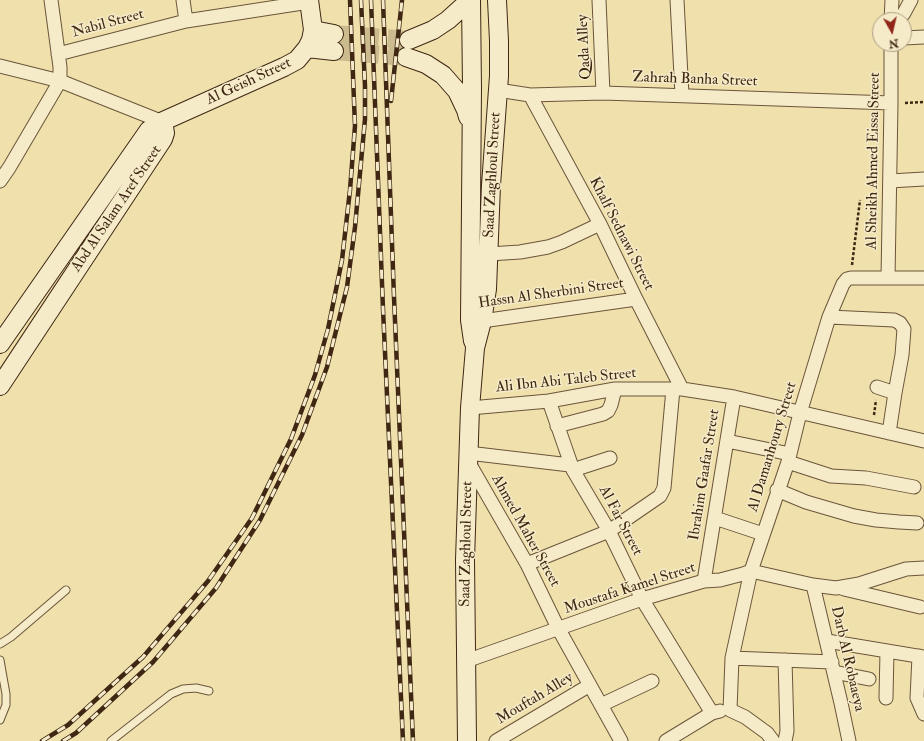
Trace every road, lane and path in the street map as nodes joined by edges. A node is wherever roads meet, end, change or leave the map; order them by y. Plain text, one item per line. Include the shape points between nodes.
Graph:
1 (51, 0) edge
2 (183, 0) edge
3 (471, 0) edge
4 (497, 0) edge
5 (599, 0) edge
6 (677, 0) edge
7 (892, 0) edge
8 (911, 0) edge
9 (309, 1) edge
10 (891, 12) edge
11 (905, 12) edge
12 (186, 21) junction
13 (313, 30) junction
14 (924, 37) edge
15 (912, 38) edge
16 (307, 48) junction
17 (891, 52) edge
18 (58, 54) junction
19 (0, 66) edge
20 (60, 81) junction
21 (498, 90) junction
22 (603, 93) junction
23 (530, 95) junction
24 (682, 96) junction
25 (924, 102) edge
26 (891, 103) junction
27 (163, 122) junction
28 (471, 131) junction
29 (924, 179) edge
30 (0, 181) edge
31 (890, 181) junction
32 (860, 200) dead end
33 (600, 224) junction
34 (489, 254) junction
35 (851, 278) junction
36 (888, 278) junction
37 (924, 278) edge
38 (636, 299) junction
39 (829, 318) junction
40 (476, 321) junction
41 (0, 344) edge
42 (0, 386) edge
43 (877, 387) dead end
44 (615, 389) junction
45 (677, 389) junction
46 (895, 393) junction
47 (734, 397) junction
48 (550, 401) junction
49 (470, 408) junction
50 (800, 413) junction
51 (557, 426) junction
52 (889, 433) junction
53 (727, 441) junction
54 (924, 441) edge
55 (469, 458) junction
56 (610, 458) dead end
57 (789, 458) junction
58 (572, 467) junction
59 (914, 487) dead end
60 (777, 490) junction
61 (715, 518) junction
62 (917, 522) dead end
63 (609, 531) junction
64 (763, 534) junction
65 (527, 564) junction
66 (924, 568) edge
67 (751, 571) junction
68 (704, 581) junction
69 (813, 585) junction
70 (836, 588) junction
71 (66, 590) dead end
72 (642, 599) junction
73 (920, 608) dead end
74 (558, 628) junction
75 (827, 641) junction
76 (0, 644) edge
77 (887, 651) junction
78 (921, 657) edge
79 (732, 658) junction
80 (0, 660) edge
81 (785, 660) junction
82 (466, 661) junction
83 (833, 667) junction
84 (869, 679) dead end
85 (652, 681) dead end
86 (590, 684) junction
87 (209, 691) dead end
88 (886, 698) dead end
89 (601, 705) junction
90 (730, 710) junction
91 (712, 713) junction
92 (924, 714) edge
93 (0, 720) edge
94 (111, 741) edge
95 (467, 741) edge
96 (496, 741) edge
97 (621, 741) edge
98 (666, 741) edge
99 (773, 741) edge
100 (784, 741) edge
101 (849, 741) edge

1 - 18 street
2 - 12 street
3 - 28 main road, Saad Zaghloul Street
3 - 28 main road via 448,20 407,48 443,75 457,91 466,110
4 - 21 main road, Saad Zaghloul Street
5 - 22 street, Qada Alley
6 - 24 street
7 - 10 street
8 - 11 street
9 - 12 street, Nabil Street
9 - 13 main road, Al Geish Street
12 - 18 street, Nabil Street
13 - 16 main road, Al Geish Street
13 - 16 main road via 334,43
14 - 15 street
16 - 27 main road, Al Geish Street via 290,64
17 - 26 street, Al Sheikh Ahmed Eissa Street
18 - 20 street
19 - 20 street
20 - 27 street
20 - 30 street
21 - 23 street, Zahrah Banha Street
21 - 34 main road, Saad Zaghloul Street
22 - 23 street, Zahrah Banha Street
22 - 24 street, Zahrah Banha Street
23 - 33 street, Khalf Sednawi Street
24 - 26 street, Zahrah Banha Street
25 - 26 path
26 - 31 street, Al Sheikh Ahmed Eissa Street
27 - 41 main road, Abd Al Salam Aref Street via 149,130
27 - 42 main road, Abd Al Salam Aref Street via 163,139
28 - 40 main road, Saad Zaghloul Street
29 - 31 street
31 - 36 street, Al Sheikh Ahmed Eissa Street
32 - 35 path
33 - 34 street via 548,247
33 - 38 street, Khalf Sednawi Street
34 - 40 main road, Saad Zaghloul Street via 487,289
35 - 36 street
35 - 39 street, Al Damanhoury Street via 843,284
36 - 37 street
38 - 40 street, Hassn Al Sherbini Street
38 - 45 street, Khalf Sednawi Street
39 - 46 street via 898,321 903,326 902,355
39 - 50 street, Al Damanhoury Street
40 - 49 main road, Saad Zaghloul Street
43 - 46 street
44 - 45 street, Ali Ibn Abi Taleb Street
44 - 48 street, Ali Ibn Abi Taleb Street
44 - 51 street via 612,405 603,414
45 - 47 street, Ali Ibn Abi Taleb Street
45 - 63 street via 662,492 660,496
46 - 52 street
47 - 50 street, Ali Ibn Abi Taleb Street
47 - 53 street, Ibrahim Gaafar Street
48 - 49 street, Ali Ibn Abi Taleb Street
48 - 51 street, Al Far Street
49 - 55 main road, Saad Zaghloul Street
50 - 52 street, Ali Ibn Abi Taleb Street
50 - 57 street, Al Damanhoury Street
51 - 58 street, Al Far Street
52 - 54 street, Ali Ibn Abi Taleb Street
53 - 57 street
53 - 61 street, Ibrahim Gaafar Street
55 - 58 street
55 - 65 street, Ahmed Maher Street
55 - 82 main road, Saad Zaghloul Street via 465,560
56 - 58 street
57 - 59 street via 831,476 857,477
57 - 60 street, Al Damanhoury Street
58 - 63 street, Al Far Street
60 - 62 street via 806,502 854,516 892,522
60 - 64 street, Al Damanhoury Street
61 - 64 street
61 - 68 street, Ibrahim Gaafar Street
63 - 65 street
63 - 72 street, Al Far Street
64 - 67 street, Al Damanhoury Street
65 - 74 street, Ahmed Maher Street
66 - 70 street, Moustafa Kamel Street via 906,569 859,584
67 - 68 street, Moustafa Kamel Street via 720,580
67 - 69 street, Moustafa Kamel Street
67 - 79 street, Al Damanhoury Street
68 - 72 street, Moustafa Kamel Street
69 - 70 street, Moustafa Kamel Street
69 - 75 street, Darb Al Robaaeya
70 - 73 street
71 - 76 lane
72 - 74 street, Moustafa Kamel Street
72 - 91 street, Al Far Street
74 - 82 street, Moustafa Kamel Street
74 - 86 street, Ahmed Maher Street
75 - 77 street
75 - 83 street, Darb Al Robaaeya
77 - 78 street
77 - 88 street
78 - 92 street via 917,698
79 - 81 street
79 - 90 street, Al Damanhoury Street
80 - 93 lane via 6,694 6,705
81 - 83 street
81 - 100 street via 787,731
82 - 95 main road, Saad Zaghloul Street
83 - 84 street
83 - 101 street, Darb Al Robaaeya
85 - 89 street
86 - 89 street, Ahmed Maher Street
86 - 96 street, Mouftah Alley
87 - 94 lane via 183,689 171,694
89 - 97 street, Ahmed Maher Street
90 - 91 street
90 - 99 street via 745,716
91 - 98 street

